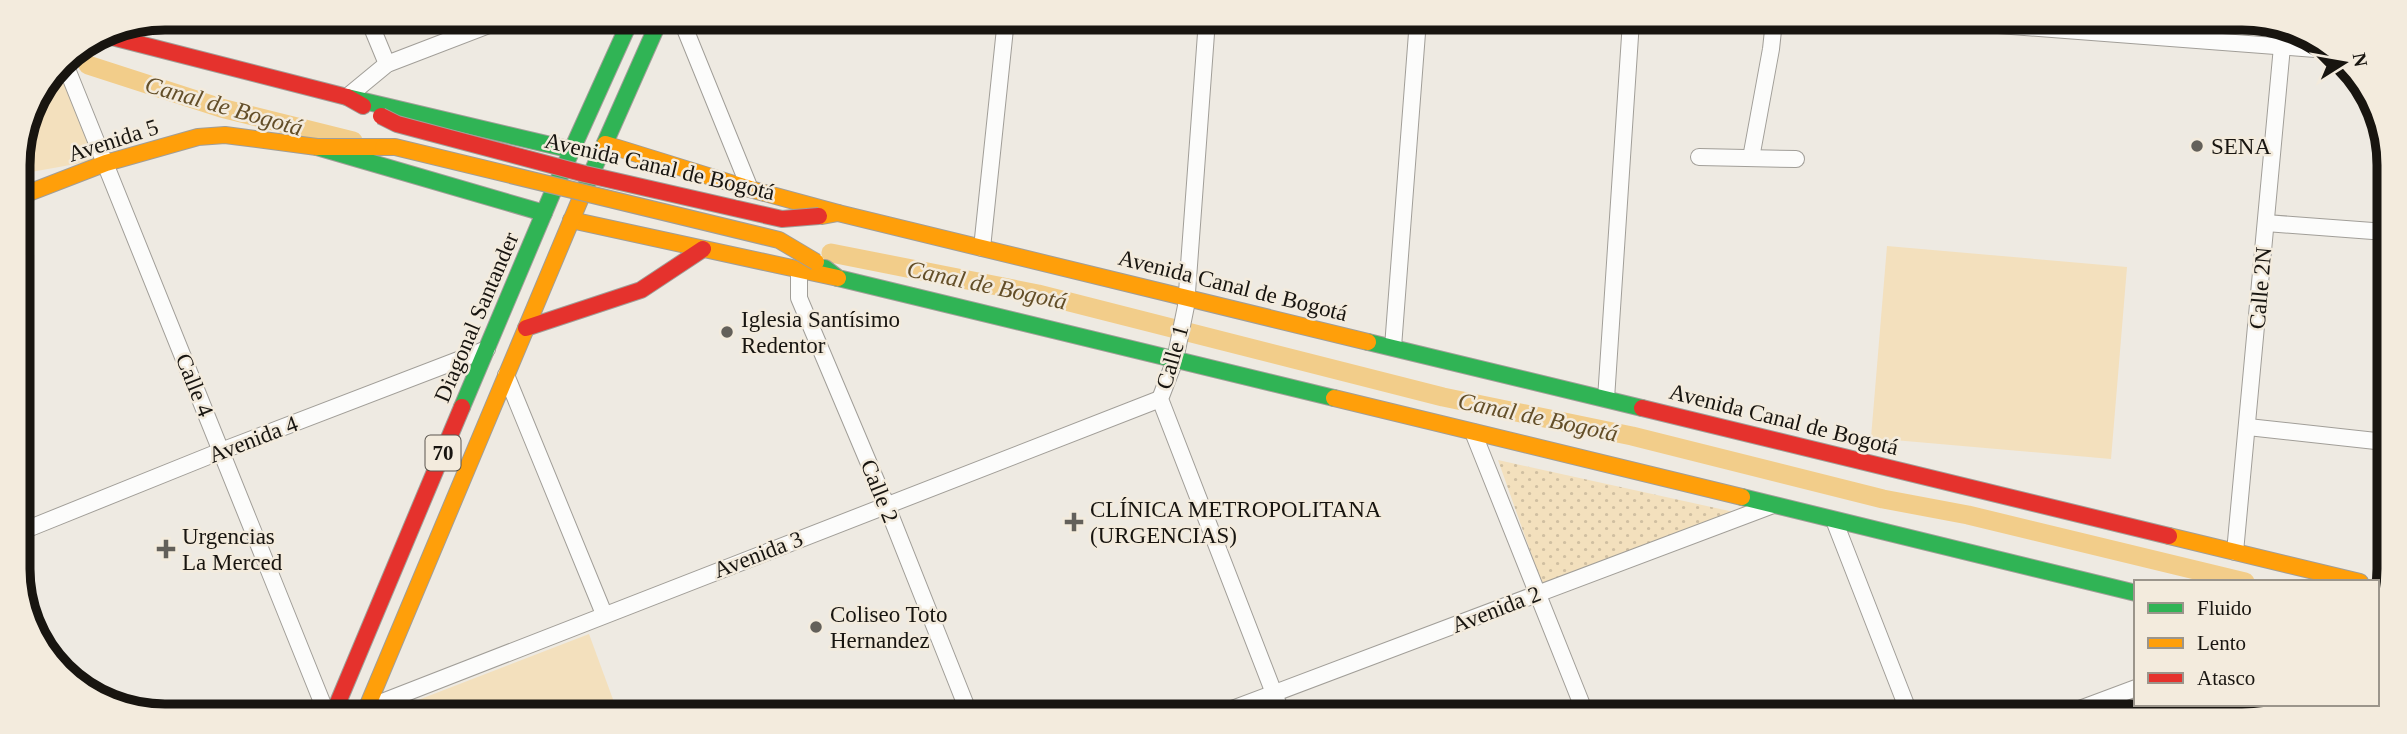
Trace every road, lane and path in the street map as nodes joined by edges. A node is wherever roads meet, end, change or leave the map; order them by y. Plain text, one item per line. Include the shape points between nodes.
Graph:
1 (373, 30) edge
2 (476, 30) edge
3 (626, 30) edge
4 (655, 30) edge
5 (685, 30) edge
6 (1005, 30) edge
7 (1206, 30) edge
8 (1417, 30) edge
9 (1629, 30) edge
10 (1772, 30) edge
11 (2159, 30) edge
12 (2283, 36) edge
13 (117, 38) edge
14 (2283, 47) junction
15 (2311, 49) edge
16 (387, 64) junction
17 (68, 71) edge
18 (347, 97) junction
19 (225, 135) joint
20 (605, 144) junction
21 (317, 147) junction
22 (572, 150) junction
23 (1699, 157) dead end
24 (1751, 158) junction
25 (1796, 159) dead end
26 (106, 163) junction
27 (750, 189) junction
28 (30, 192) edge
29 (544, 213) junction
30 (838, 213) junction
31 (571, 220) junction
32 (2266, 223) junction
33 (2377, 231) edge
34 (982, 248) junction
35 (703, 249) junction
36 (799, 269) junction
37 (838, 278) junction
38 (1186, 301) junction
39 (526, 328) junction
40 (1393, 347) junction
41 (487, 349) junction
42 (1177, 354) junction
43 (506, 375) junction
44 (1606, 399) junction
45 (1160, 400) junction
46 (2248, 428) junction
47 (1473, 432) junction
48 (2377, 441) edge
49 (221, 451) junction
50 (886, 504) junction
51 (1773, 505) junction
52 (1834, 520) junction
53 (30, 528) edge
54 (2235, 552) junction
55 (2352, 580) edge
56 (2134, 593) edge
57 (1537, 594) junction
58 (604, 614) junction
59 (2134, 689) edge
60 (1274, 693) junction
61 (323, 704) edge
62 (337, 704) edge
63 (366, 704) edge
64 (378, 704) edge
65 (965, 704) edge
66 (1245, 704) edge
67 (1278, 704) edge
68 (1582, 704) edge
69 (1906, 704) edge
70 (2093, 704) edge

1 - 16 street
2 - 16 street
3 - 22 main road, Diagonal Santander / 70
4 - 20 main road, 70
5 - 27 street
6 - 34 street
7 - 38 street, Calle 1
8 - 40 street
9 - 44 street
10 - 24 street
11 - 14 street
12 - 14 street, Calle 2N
13 - 18 main road, Avenida Canal de Bogotá
14 - 15 street
14 - 32 street, Calle 2N
16 - 18 street
17 - 26 street, Calle 4
18 - 22 main road
18 - 30 main road, Avenida Canal de Bogotá, bridge via 397,124 703,201 782,219
19 - 21 main road, Avenida Canal de Bogotá
19 - 26 main road, Avenida 5 via 198,137
20 - 27 main road
20 - 31 main road, 70
21 - 29 main road
21 - 37 main road, Avenida Canal de Bogotá, bridge via 396,147 779,240
22 - 29 main road, Diagonal Santander / 70
23 - 24 street
24 - 25 street
26 - 28 main road, Avenida 5
26 - 49 street, Calle 4
27 - 30 main road
29 - 41 main road, Diagonal Santander / 70
30 - 34 main road, Avenida Canal de Bogotá
31 - 35 main road
31 - 39 main road, 70
32 - 33 street
32 - 46 street, Calle 2N
34 - 38 main road, Avenida Canal de Bogotá
35 - 36 main road
35 - 39 main road via 641,290
36 - 37 main road
36 - 50 street, Calle 2 via 799,298
37 - 42 main road, Avenida Canal de Bogotá
38 - 40 main road, Avenida Canal de Bogotá
38 - 42 street, Calle 1
39 - 43 main road, 70
40 - 44 main road, Avenida Canal de Bogotá
41 - 49 street, Avenida 4
41 - 62 main road, Diagonal Santander / 70
42 - 45 street, Calle 1
42 - 47 main road, Avenida Canal de Bogotá
43 - 58 street
43 - 63 main road, 70
44 - 54 main road, Avenida Canal de Bogotá
45 - 50 street, Avenida 3
45 - 60 street, Calle 1
46 - 48 street
46 - 54 street, Calle 2N
47 - 51 main road, Avenida Canal de Bogotá
47 - 57 street
49 - 53 street, Avenida 4
49 - 61 street, Calle 4
50 - 58 street, Avenida 3
50 - 65 street, Calle 2
51 - 52 main road, Avenida Canal de Bogotá
51 - 57 street, Avenida 2
52 - 56 main road, Avenida Canal de Bogotá
52 - 69 street
54 - 55 main road, Avenida Canal de Bogotá
57 - 60 street, Avenida 2
57 - 68 street
58 - 64 street, Avenida 3
59 - 70 street
60 - 66 street, Avenida 2
60 - 67 street, Calle 1

